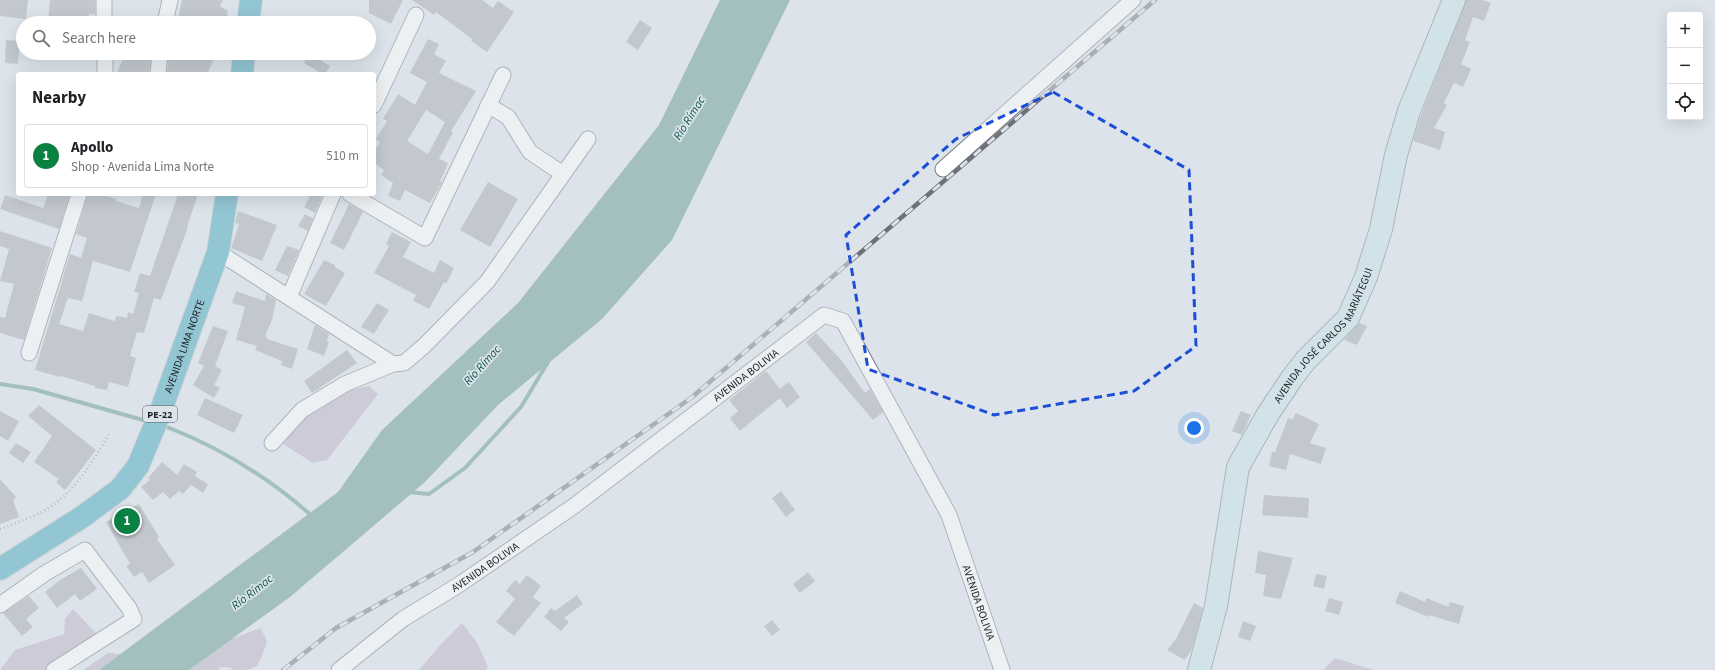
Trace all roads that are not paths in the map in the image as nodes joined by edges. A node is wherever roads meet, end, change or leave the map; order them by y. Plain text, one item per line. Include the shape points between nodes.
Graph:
1 (104, 0) edge
2 (170, 0) edge
3 (252, 0) edge
4 (1133, 0) edge
5 (1454, 0) edge
6 (416, 15) dead end
7 (104, 16) edge
8 (167, 16) edge
9 (249, 16) edge
10 (105, 60) edge
11 (159, 60) edge
12 (243, 60) edge
13 (105, 72) edge
14 (158, 72) edge
15 (242, 72) edge
16 (503, 75) dead end
17 (376, 101) edge
18 (488, 105) junction
19 (588, 139) dead end
20 (943, 169) dead end
21 (563, 174) junction
22 (78, 196) edge
23 (227, 196) edge
24 (332, 196) edge
25 (353, 196) edge
26 (218, 252) junction
27 (289, 298) junction
28 (29, 353) dead end
29 (393, 364) junction
30 (272, 443) dead end
31 (0, 569) edge
32 (0, 605) edge
33 (54, 670) edge
34 (339, 670) edge
35 (1002, 670) edge
36 (1199, 670) edge

1 - 7 street
2 - 8 street
3 - 9 highway
4 - 20 street
5 - 36 street, AVENIDA JOSÉ CARLOS MARIÁTEGUI via 1409,111 1396,155 1381,229 1366,277 1348,318 1306,360 1292,378 1238,467 1216,606
6 - 17 street
10 - 13 street
11 - 14 street
12 - 15 highway
16 - 18 street
18 - 21 street via 508,117 530,152
18 - 25 street via 425,238
19 - 21 street
21 - 29 street via 487,282 424,346 404,363
22 - 28 street
23 - 26 highway, AVENIDA LIMA NORTE / PE-22
24 - 27 street
26 - 27 street
26 - 31 highway, AVENIDA LIMA NORTE / PE-22 via 160,413 138,466 120,489 82,517
27 - 29 street
29 - 30 street via 345,384 302,410
32 - 33 street via 44,574 85,550 129,608 134,619
34 - 35 street, AVENIDA BOLIVIA via 403,619 457,586 574,506 824,315 843,321 949,515

